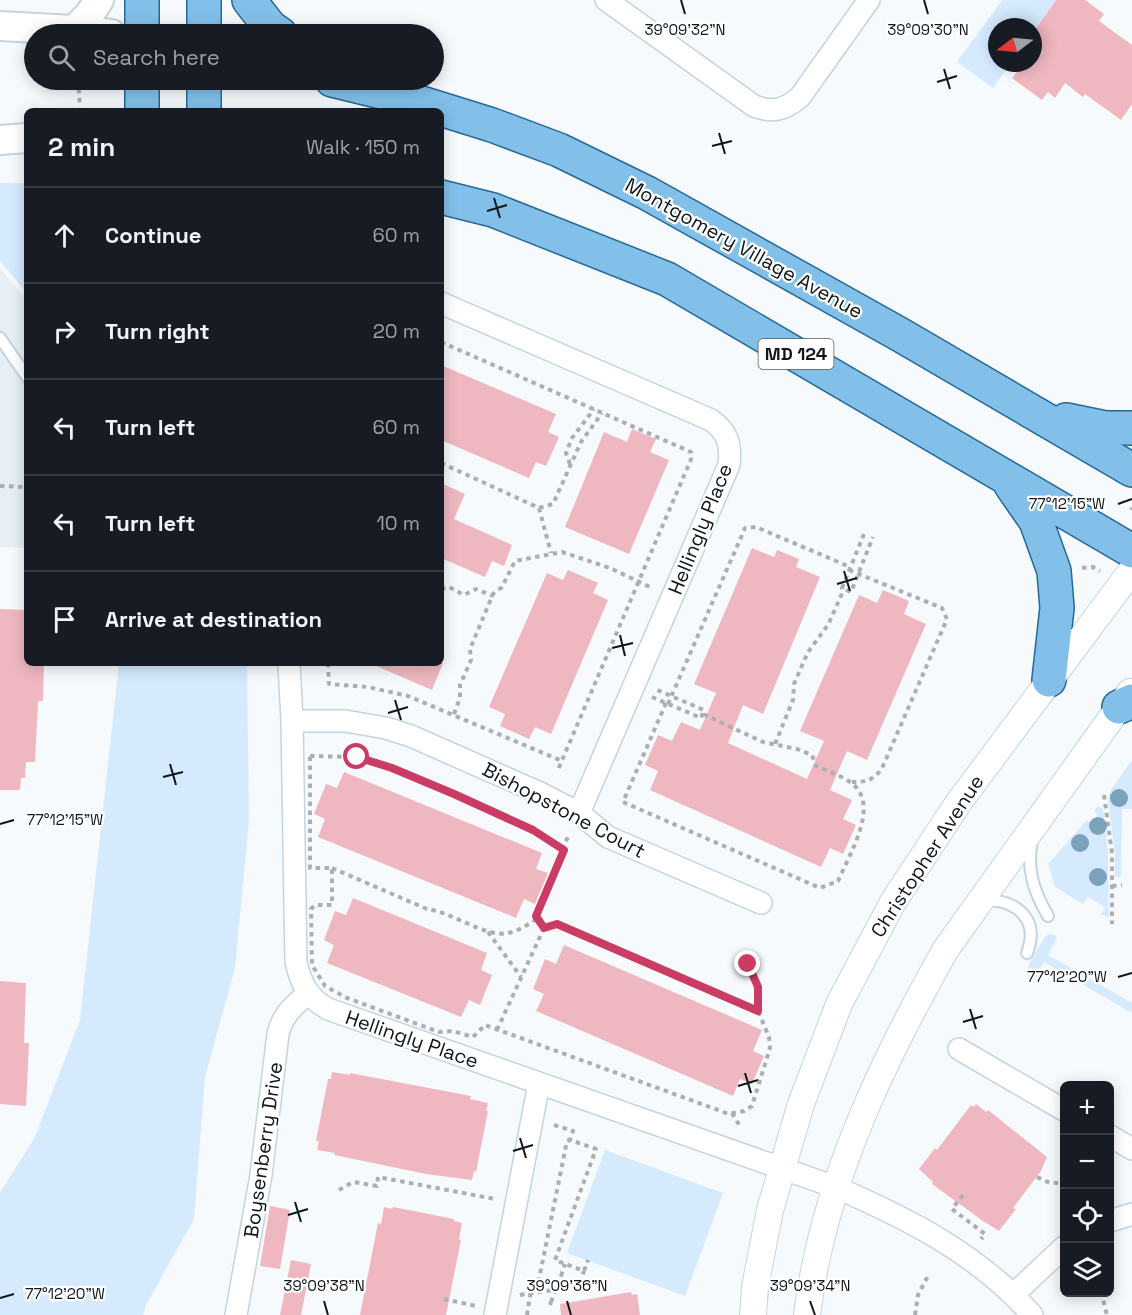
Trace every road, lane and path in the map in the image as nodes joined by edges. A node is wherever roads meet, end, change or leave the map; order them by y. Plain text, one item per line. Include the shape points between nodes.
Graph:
1 (99, 0) edge
2 (142, 0) edge
3 (204, 0) edge
4 (249, 0) edge
5 (606, 0) edge
6 (869, 0) edge
7 (80, 24) edge
8 (142, 24) edge
9 (204, 24) edge
10 (268, 24) edge
11 (0, 26) edge
12 (24, 27) edge
13 (79, 90) edge
14 (142, 90) edge
15 (204, 90) edge
16 (375, 90) edge
17 (80, 107) dead end
18 (142, 108) edge
19 (204, 108) edge
20 (437, 108) edge
21 (444, 110) edge
22 (24, 138) edge
23 (0, 140) edge
24 (444, 198) edge
25 (444, 304) edge
26 (0, 338) edge
27 (444, 343) edge
28 (24, 373) edge
29 (594, 409) junction
30 (602, 413) junction
31 (1038, 414) junction
32 (1132, 428) edge
33 (444, 464) edge
34 (570, 465) junction
35 (1132, 470) edge
36 (1005, 476) junction
37 (0, 486) edge
38 (24, 487) edge
39 (539, 508) junction
40 (864, 534) dead end
41 (873, 537) dead end
42 (1132, 551) edge
43 (551, 553) junction
44 (849, 569) junction
45 (1132, 570) edge
46 (858, 573) junction
47 (639, 581) junction
48 (444, 588) edge
49 (844, 589) junction
50 (493, 596) junction
51 (289, 666) edge
52 (328, 666) edge
53 (1049, 680) junction
54 (634, 684) junction
55 (672, 696) junction
56 (1128, 699) edge
57 (667, 704) junction
58 (454, 714) junction
59 (703, 714) junction
60 (292, 721) junction
61 (775, 744) junction
62 (562, 761) junction
63 (557, 772) dead end
64 (851, 782) junction
65 (1104, 795) dead end
66 (579, 813) junction
67 (1039, 819) junction
68 (332, 868) junction
69 (1112, 885) junction
70 (1122, 885) dead end
71 (981, 900) junction
72 (761, 903) dead end
73 (1048, 916) dead end
74 (538, 918) junction
75 (1112, 924) dead end
76 (544, 928) junction
77 (487, 931) junction
78 (1027, 953) dead end
79 (748, 964) dead end
80 (521, 978) junction
81 (308, 994) junction
82 (758, 1011) junction
83 (497, 1030) junction
84 (959, 1049) dead end
85 (539, 1083) junction
86 (1060, 1107) edge
87 (1114, 1138) edge
88 (1132, 1149) edge
89 (781, 1168) junction
90 (1037, 1177) dead end
91 (1059, 1183) dead end
92 (835, 1187) junction
93 (339, 1190) dead end
94 (963, 1195) dead end
95 (517, 1203) junction
96 (1132, 1214) edge
97 (1114, 1220) edge
98 (977, 1245) dead end
99 (1060, 1252) edge
100 (588, 1260) dead end
101 (565, 1264) junction
102 (584, 1270) junction
103 (928, 1276) dead end
104 (530, 1293) junction
105 (1014, 1294) junction
106 (514, 1296) dead end
107 (1102, 1297) edge
108 (444, 1299) dead end
109 (550, 1304) dead end
110 (496, 1313) edge
111 (236, 1315) edge
112 (527, 1315) edge
113 (753, 1315) edge
114 (807, 1315) edge
115 (915, 1315) edge
116 (1032, 1315) edge
117 (1107, 1315) edge

1 - 7 main road
2 - 8 main road
3 - 9 main road
4 - 10 main road
5 - 6 street via 754,106 777,110 800,97
11 - 12 main road
13 - 17 path
14 - 18 main road
15 - 19 main road
16 - 20 main road, Montgomery Village Avenue
21 - 31 main road, Montgomery Village Avenue via 559,150 647,193
22 - 23 main road
24 - 36 main road, MD 124 via 493,210 668,279
25 - 54 street, Hellingly Place via 711,420 728,437 729,465
26 - 28 lane
27 - 29 path
29 - 30 path
29 - 34 path via 572,438 566,453
30 - 34 path via 580,442
30 - 47 path via 691,452 692,456
31 - 32 main road via 1105,428
31 - 35 main road, Montgomery Village Avenue
33 - 39 path
34 - 39 path via 553,504
36 - 42 main road, MD 124
36 - 53 main road via 1036,521 1054,571 1057,608
37 - 38 path
39 - 43 path
40 - 44 path
41 - 46 path
43 - 47 path via 562,552 601,564
43 - 50 path via 514,561 502,587
44 - 46 path
44 - 49 path
44 - 55 path via 756,527 745,528
45 - 53 street, Christopher Avenue
46 - 49 path via 850,592
46 - 64 path via 942,608 947,619 883,766 867,782
47 - 62 path
48 - 50 path via 464,595 476,589
49 - 61 path via 828,625 808,652
50 - 58 path via 470,651 471,660
51 - 60 street
52 - 58 path via 329,684 397,692
53 - 89 street, Christopher Avenue via 959,802 893,902 839,1004
54 - 55 path
54 - 57 path
54 - 66 street, Hellingly Place
55 - 57 path
55 - 59 path via 704,710
56 - 67 street
57 - 59 path via 701,718
57 - 64 path via 623,802 820,888 838,881 864,818 863,799
58 - 62 path
59 - 61 path
60 - 66 street, Bishopstone Court via 345,721 386,728 496,773
60 - 81 street via 296,962
61 - 64 path via 812,755 816,766
62 - 63 path
65 - 69 path
66 - 72 street, Bishopstone Court via 608,837
67 - 71 street
67 - 73 lane via 1030,848 1031,880
68 - 74 path via 310,868 310,756 357,757 392,768 514,821 564,850
68 - 77 path
68 - 83 path via 332,905 315,905 311,909 312,965 325,986 439,1032 453,1031 471,1037 485,1026
69 - 70 path
69 - 75 path
71 - 78 lane via 1008,903 1024,914 1031,935
71 - 92 street via 923,989 875,1085
74 - 76 path
74 - 77 path via 511,933
76 - 80 path
76 - 82 path via 557,924
77 - 80 path
79 - 82 path via 758,987
80 - 83 path
81 - 85 street, Hellingly Place via 328,1009
81 - 111 street, Boysenberry Drive via 286,1014 278,1034 261,1175
82 - 83 path via 771,1042 770,1054 752,1106 729,1114
84 - 86 street
85 - 89 street, Hellingly Place
85 - 95 street
87 - 88 street
89 - 92 street, Hellingly Place
89 - 113 street, Christopher Avenue via 755,1287
90 - 91 path
92 - 105 street, Hellingly Place via 920,1227
92 - 114 street
93 - 95 path via 353,1182 377,1186 378,1177
94 - 98 path via 952,1209 985,1234
95 - 110 street
96 - 97 street
99 - 105 street
100 - 102 path
101 - 102 path
101 - 104 path via 555,1260 596,1149 570,1140 539,1279
101 - 109 path, bridge
102 - 104 path via 579,1286
103 - 115 path via 918,1295
104 - 106 path
104 - 112 path
105 - 116 street, Hellingly Place
107 - 117 path
108 - 110 path

